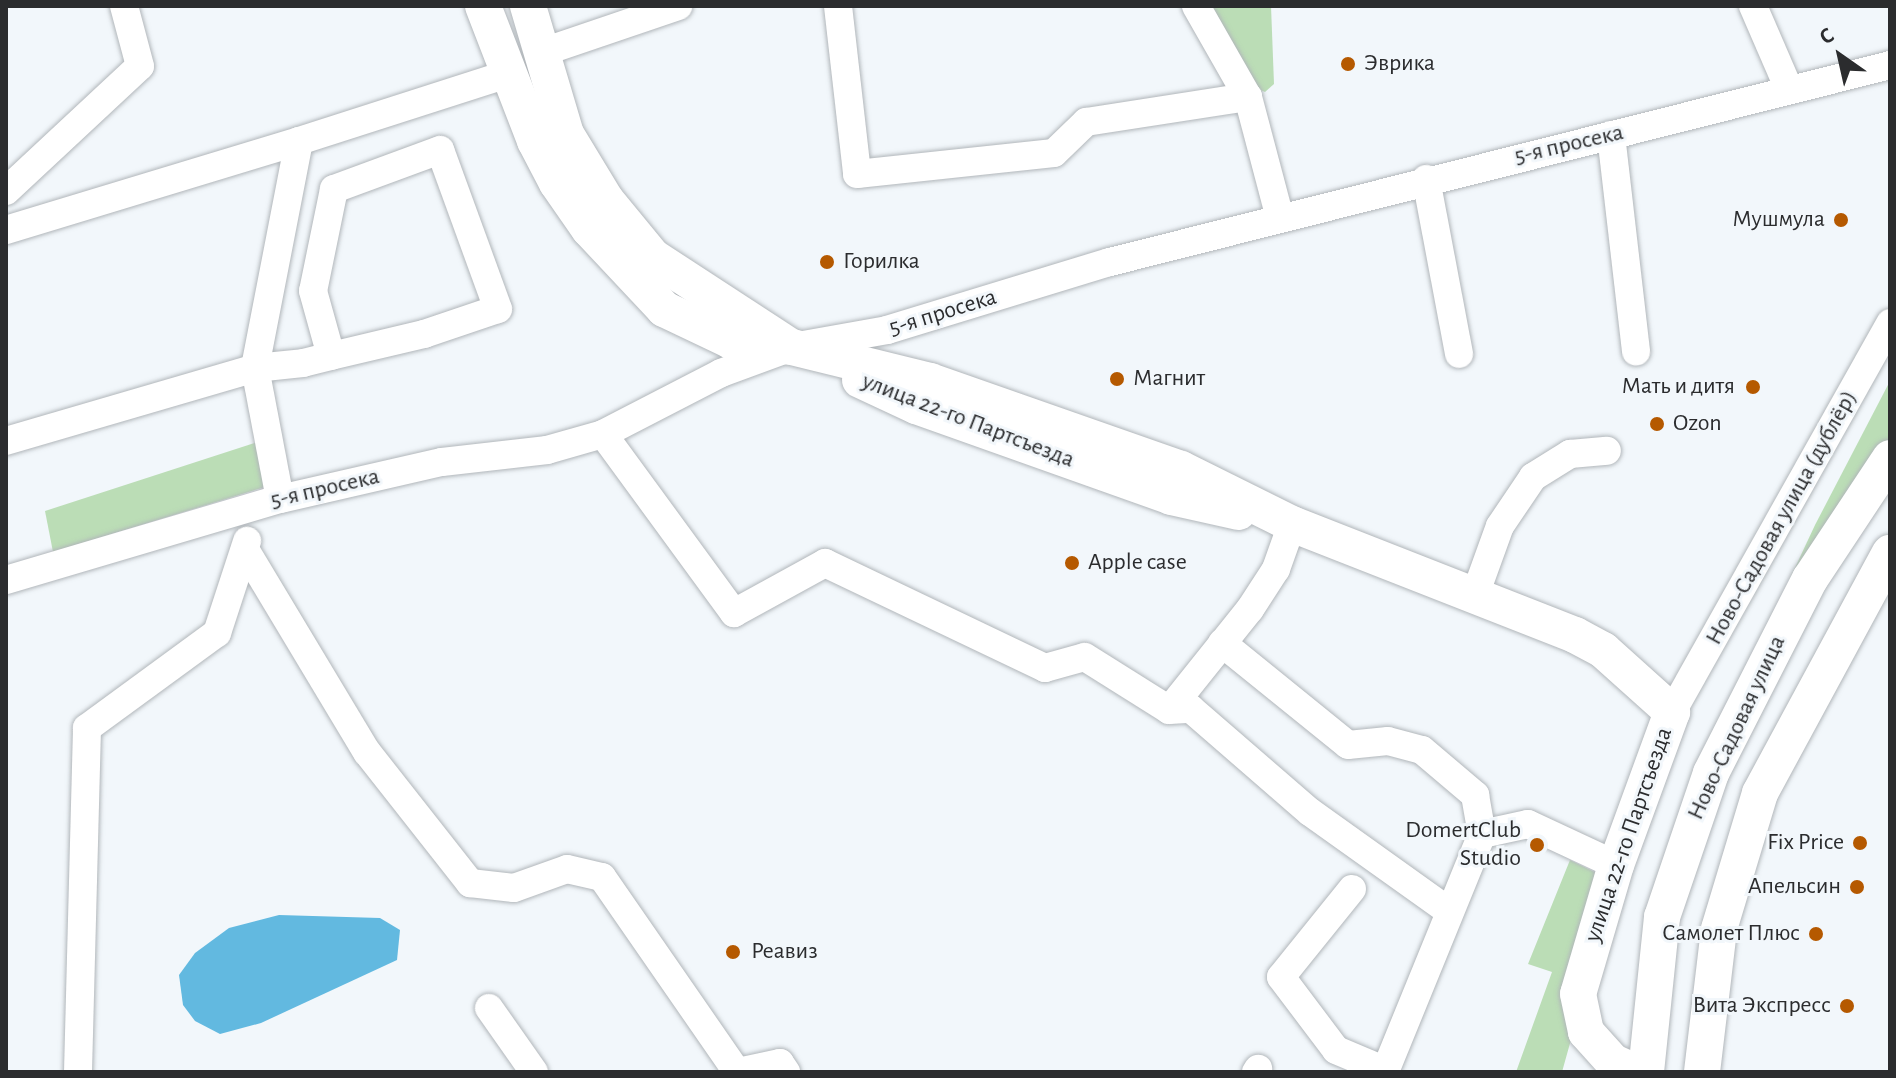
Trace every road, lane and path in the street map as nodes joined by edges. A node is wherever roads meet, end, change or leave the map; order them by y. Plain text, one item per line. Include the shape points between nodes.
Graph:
1 (124, 6) edge
2 (483, 6) edge
3 (528, 6) edge
4 (678, 6) edge
5 (838, 6) edge
6 (1196, 6) edge
7 (1753, 6) edge
8 (543, 52) junction
9 (1890, 65) edge
10 (508, 74) junction
11 (1789, 89) junction
12 (1248, 97) junction
13 (1611, 135) junction
14 (299, 141) junction
15 (1426, 179) junction
16 (6, 191) edge
17 (1280, 218) junction
18 (6, 230) edge
19 (1890, 323) edge
20 (792, 347) junction
21 (1636, 352) dead end
22 (1459, 354) dead end
23 (331, 356) junction
24 (255, 368) junction
25 (603, 434) junction
26 (6, 441) edge
27 (1607, 451) dead end
28 (1890, 458) edge
29 (280, 499) junction
30 (248, 508) junction
31 (1292, 524) junction
32 (246, 551) junction
33 (1890, 553) edge
34 (6, 580) edge
35 (1475, 595) junction
36 (1222, 643) junction
37 (1169, 710) junction
38 (1672, 712) junction
39 (1482, 834) junction
40 (1616, 865) junction
41 (1352, 889) dead end
42 (1449, 911) junction
43 (489, 1008) dead end
44 (78, 1072) edge
45 (534, 1072) edge
46 (738, 1072) edge
47 (786, 1072) edge
48 (1386, 1072) edge
49 (1635, 1072) edge
50 (1646, 1072) edge
51 (1702, 1072) edge

1 - 16 street via 140,66
2 - 10 main road
3 - 8 main road
4 - 8 street
5 - 12 street via 857,174 1054,153 1086,122
6 - 12 street
7 - 11 street
8 - 20 main road via 566,134 606,200 653,257
9 - 11 street, 5-я просека
10 - 14 street
10 - 20 main road via 557,183 589,229 664,309 731,341
11 - 13 street, 5-я просека
12 - 17 street
13 - 15 street, 5-я просека
13 - 21 street
14 - 18 street
14 - 24 street
15 - 17 street, 5-я просека
15 - 22 street
17 - 20 street, 5-я просека via 1110,262 887,330
19 - 38 street, Ново-Садовая улица (дублёр)
20 - 25 street, 5-я просека via 721,373
20 - 31 main road, улица 22-го Партсъезда via 916,406 1171,497
23 - 23 street via 313,291 334,189 440,150 498,309 424,334
23 - 24 street
24 - 26 street
24 - 29 street
25 - 29 street, 5-я просека via 547,450 442,462
25 - 37 street via 734,613 825,563 1045,668 1085,657
27 - 35 street via 1570,454 1533,477 1500,526
28 - 50 main road, Ново-Садовая улица via 1810,579 1711,773 1662,917
29 - 30 street, 5-я просека
30 - 32 street
30 - 34 street, 5-я просека
31 - 35 main road, улица 22-го Партсъезда
31 - 36 street via 1276,569
32 - 44 street via 217,633 87,728
32 - 46 street via 367,752 470,883 514,888 567,869 602,877
33 - 51 main road, Ново-Садовая улица via 1781,751 1751,822 1719,929
35 - 38 main road, улица 22-го Партсъезда via 1603,650
36 - 37 street
36 - 39 street via 1348,745 1388,741 1422,750 1475,795
37 - 42 street via 1191,709 1310,812
38 - 40 main road, улица 22-го Партсъезда
39 - 40 street via 1528,824
39 - 42 street
40 - 49 main road, улица 22-го Партсъезда via 1578,994 1586,1032 1613,1062
41 - 48 street via 1281,977 1336,1050
42 - 48 street
43 - 45 street
46 - 47 street via 780,1063

